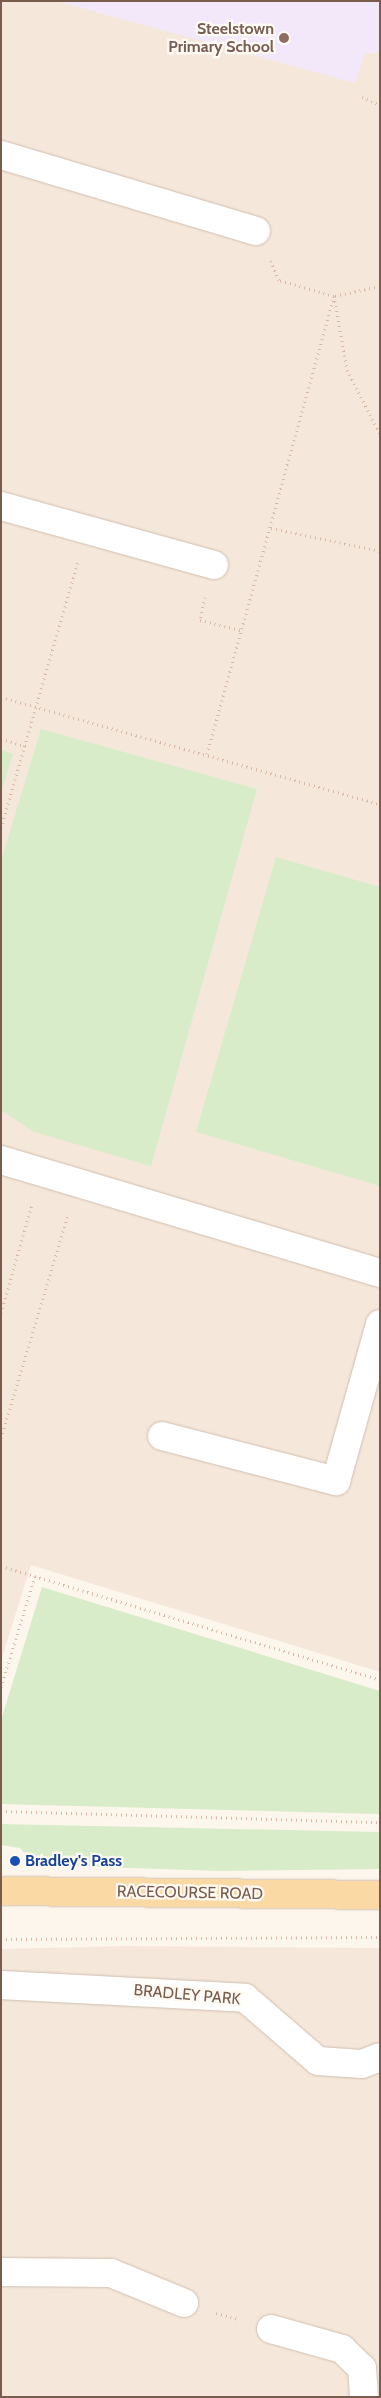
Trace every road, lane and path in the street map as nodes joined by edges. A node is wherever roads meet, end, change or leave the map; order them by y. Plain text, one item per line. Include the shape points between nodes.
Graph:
1 (362, 96) dead end
2 (380, 104) edge
3 (1, 154) edge
4 (256, 230) joint
5 (380, 286) edge
6 (334, 296) junction
7 (380, 434) edge
8 (1, 506) edge
9 (87, 528) junction
10 (271, 528) junction
11 (380, 551) edge
12 (214, 565) joint
13 (244, 631) junction
14 (1, 697) edge
15 (37, 708) junction
16 (1, 739) edge
17 (26, 746) junction
18 (207, 754) junction
19 (380, 804) edge
20 (1, 828) edge
21 (1, 1160) edge
22 (70, 1180) junction
23 (380, 1273) edge
24 (1, 1313) edge
25 (380, 1324) edge
26 (162, 1436) dead end
27 (1, 1438) edge
28 (1, 1566) edge
29 (35, 1576) junction
30 (380, 1680) edge
31 (1, 1687) edge
32 (1, 1811) edge
33 (380, 1822) edge
34 (1, 1892) edge
35 (380, 1896) edge
36 (380, 1937) edge
37 (1, 1939) edge
38 (1, 1985) edge
39 (380, 2057) edge
40 (1, 2272) edge
41 (184, 2303) joint
42 (270, 2329) joint
43 (364, 2397) edge

1 - 2 path
3 - 4 street
4 - 6 path via 279,280
5 - 6 path
6 - 7 path via 347,370
6 - 10 path
8 - 9 street
9 - 12 street
9 - 15 path
10 - 11 path
10 - 13 path
12 - 13 path via 200,620
13 - 18 path
14 - 15 path
15 - 17 path
15 - 18 path
16 - 17 path
17 - 20 path
18 - 19 path
21 - 22 street
22 - 23 street
22 - 24 path via 50,1194 33,1200
22 - 27 path
25 - 26 street via 336,1481
28 - 29 path
29 - 30 path
29 - 31 path
32 - 33 path
34 - 35 main road, RACECOURSE ROAD
36 - 37 path
38 - 39 street, BRADLEY PARK via 245,1998 318,2061 362,2064
40 - 41 street via 110,2272
41 - 42 path
42 - 43 street via 342,2349 362,2368

